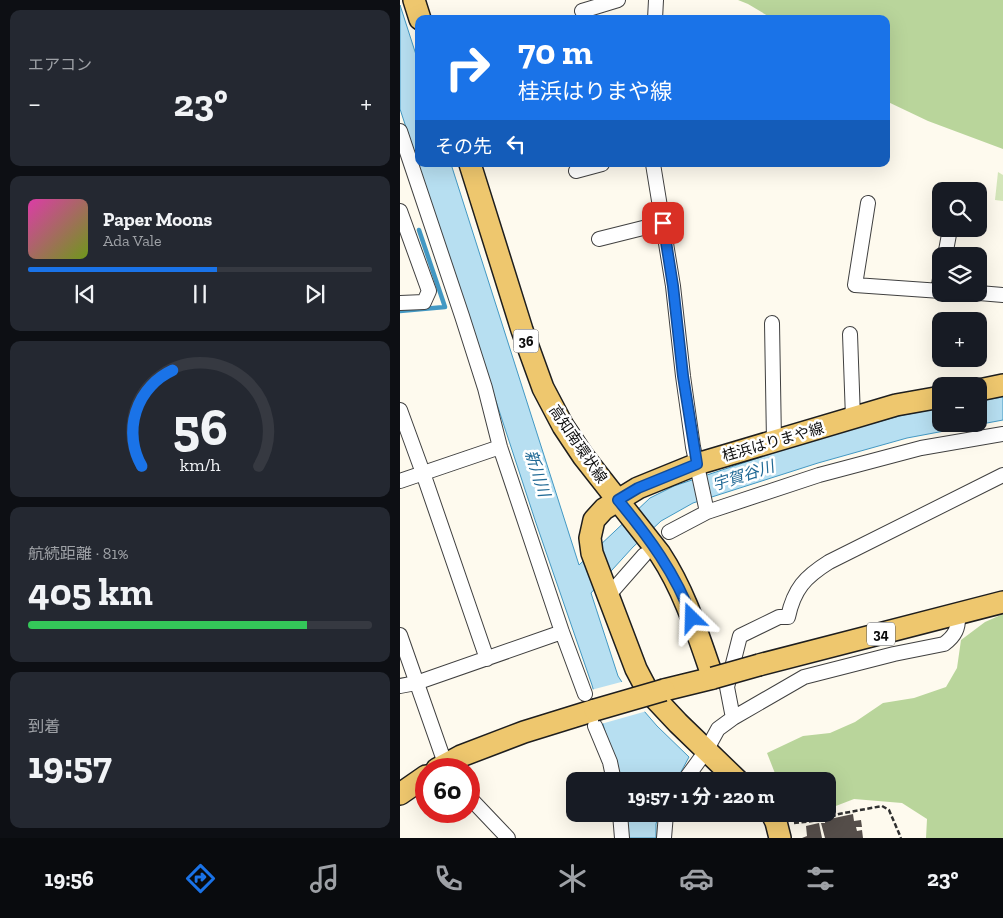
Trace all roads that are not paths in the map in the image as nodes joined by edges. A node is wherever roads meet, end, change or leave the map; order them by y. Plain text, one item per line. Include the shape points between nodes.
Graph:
1 (414, 0) edge
2 (618, 0) edge
3 (656, 0) edge
4 (582, 11) dead end
5 (419, 15) edge
6 (655, 15) edge
7 (400, 131) edge
8 (471, 167) edge
9 (592, 167) edge
10 (654, 167) edge
11 (576, 172) dead end
12 (868, 203) dead end
13 (400, 211) edge
14 (663, 223) junction
15 (599, 239) dead end
16 (932, 290) edge
17 (987, 294) edge
18 (1003, 295) edge
19 (400, 303) edge
20 (772, 323) dead end
21 (850, 334) dead end
22 (1003, 385) edge
23 (987, 388) edge
24 (932, 399) edge
25 (400, 410) edge
26 (853, 418) junction
27 (1003, 434) edge
28 (774, 442) junction
29 (500, 447) junction
30 (698, 470) junction
31 (423, 473) junction
32 (1003, 475) edge
33 (400, 481) edge
34 (624, 507) junction
35 (706, 509) junction
36 (654, 543) junction
37 (606, 591) junction
38 (1003, 602) edge
39 (958, 614) junction
40 (562, 632) junction
41 (400, 635) edge
42 (487, 658) junction
43 (713, 678) junction
44 (416, 683) junction
45 (400, 686) edge
46 (592, 710) junction
47 (733, 718) junction
48 (706, 751) junction
49 (440, 758) edge
50 (464, 758) edge
51 (612, 772) edge
52 (691, 772) edge
53 (728, 772) edge
54 (415, 784) edge
55 (400, 794) edge
56 (480, 809) edge
57 (621, 822) edge
58 (665, 822) edge
59 (508, 838) edge
60 (622, 838) edge
61 (664, 838) edge

1 - 5 main road
2 - 4 street
3 - 6 street
7 - 29 street via 465,325
8 - 34 main road, 高知南環状線 / 36 via 543,388 583,456
9 - 11 street
10 - 14 street
12 - 16 street via 855,285
13 - 19 street via 429,291 424,302
14 - 15 street
14 - 30 street
17 - 18 street
20 - 28 street
21 - 26 street
22 - 23 main road
24 - 26 main road, 桂浜はりまや線
25 - 31 street
26 - 28 main road, 桂浜はりまや線
27 - 35 street via 921,448
28 - 30 main road, 桂浜はりまや線
29 - 31 street
29 - 40 street
30 - 34 main road, 桂浜はりまや線 via 638,488
30 - 35 street
31 - 33 street
31 - 42 street
32 - 47 street via 828,562 806,578 791,604 788,617 778,617 740,636 727,687
34 - 36 main road, 高知南環状線 / 36
34 - 37 main road, 桂浜はりまや線 via 604,509 594,520 590,538
35 - 36 street
36 - 37 street
36 - 43 main road, 高知南環状線 / 36 via 686,603
37 - 48 main road, 桂浜はりまや線 via 636,670 647,690
38 - 39 main road, 34
39 - 43 main road, 34, bridge
39 - 47 street via 956,632 944,644 804,677
40 - 42 street
40 - 46 street
41 - 44 street
42 - 44 street
43 - 46 main road, 34, bridge
44 - 45 street
44 - 49 street
46 - 50 main road, 34 via 524,732
46 - 51 street
47 - 48 street via 718,729
48 - 52 street
48 - 53 main road, 桂浜はりまや線
54 - 55 main road
56 - 59 street
57 - 60 street
58 - 61 street

